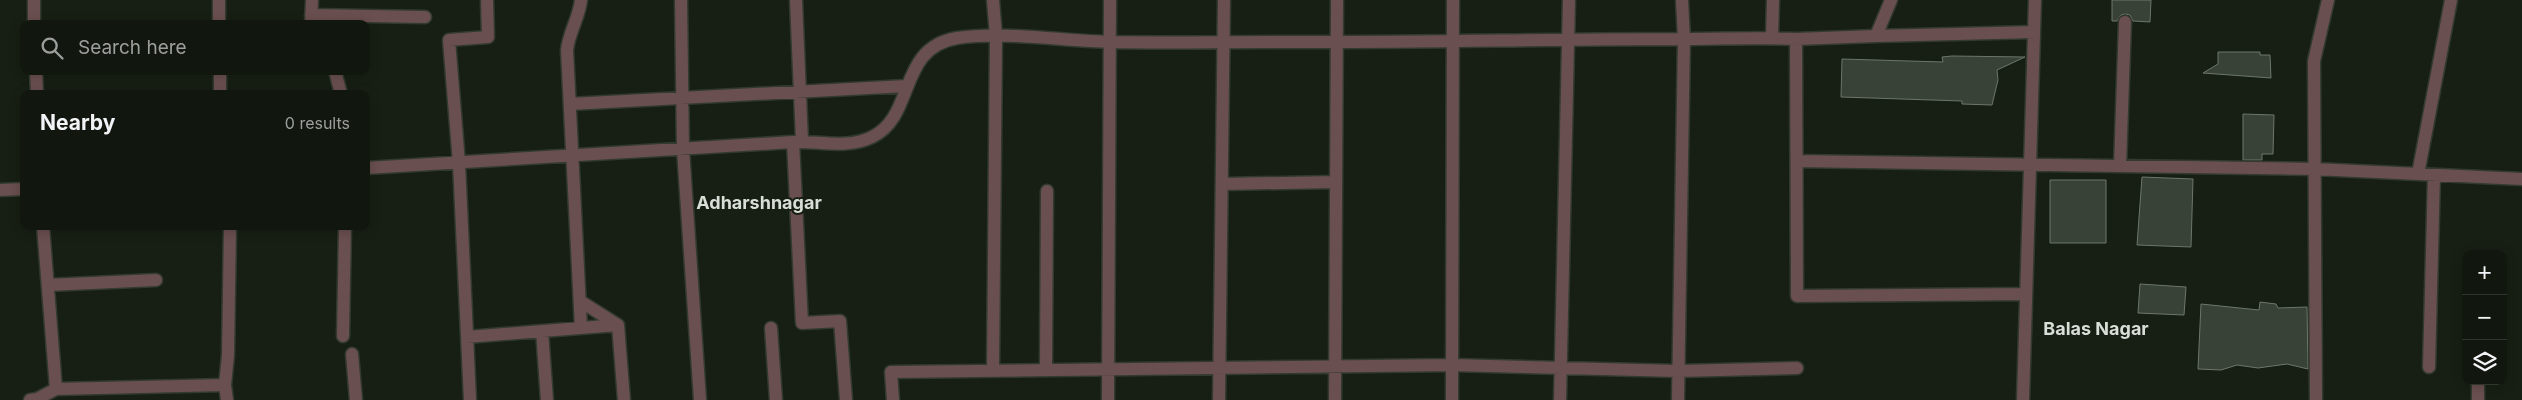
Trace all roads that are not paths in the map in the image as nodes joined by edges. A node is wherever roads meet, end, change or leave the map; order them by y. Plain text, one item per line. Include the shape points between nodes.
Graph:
1 (34, 0) edge
2 (219, 0) edge
3 (312, 0) edge
4 (487, 0) edge
5 (580, 0) edge
6 (681, 0) edge
7 (796, 0) edge
8 (993, 0) edge
9 (1110, 0) edge
10 (1224, 0) edge
11 (1337, 0) edge
12 (1453, 0) edge
13 (1569, 0) edge
14 (1682, 0) edge
15 (1773, 0) edge
16 (1891, 0) edge
17 (2035, 0) edge
18 (2328, 0) edge
19 (2450, 0) edge
20 (425, 18) dead end
21 (34, 20) edge
22 (219, 20) edge
23 (311, 20) edge
24 (2125, 22) dead end
25 (2034, 32) junction
26 (996, 36) junction
27 (1876, 36) junction
28 (1568, 38) junction
29 (1772, 38) junction
30 (1684, 39) junction
31 (1796, 39) junction
32 (1453, 40) junction
33 (1111, 42) junction
34 (1224, 42) junction
35 (1337, 43) junction
36 (36, 75) edge
37 (220, 75) edge
38 (336, 75) edge
39 (906, 86) junction
40 (37, 90) edge
41 (220, 90) edge
42 (340, 90) edge
43 (800, 91) junction
44 (683, 98) junction
45 (570, 104) junction
46 (798, 142) junction
47 (683, 149) junction
48 (573, 156) junction
49 (1797, 161) junction
50 (459, 163) junction
51 (2030, 165) junction
52 (2120, 166) junction
53 (370, 168) edge
54 (2315, 169) junction
55 (2418, 174) junction
56 (2434, 175) junction
57 (2522, 178) edge
58 (1336, 182) junction
59 (1222, 184) junction
60 (20, 189) edge
61 (0, 190) edge
62 (1047, 190) dead end
63 (43, 230) edge
64 (230, 230) edge
65 (345, 230) edge
66 (156, 280) dead end
67 (48, 285) junction
68 (2026, 294) junction
69 (580, 301) junction
70 (618, 325) junction
71 (581, 328) junction
72 (771, 328) dead end
73 (542, 331) junction
74 (343, 336) dead end
75 (467, 337) junction
76 (352, 354) dead end
77 (1452, 365) junction
78 (1334, 366) junction
79 (1559, 367) junction
80 (2428, 367) dead end
81 (1220, 368) junction
82 (1797, 368) dead end
83 (1108, 369) junction
84 (993, 370) junction
85 (1046, 370) junction
86 (1678, 371) junction
87 (225, 385) junction
88 (2478, 385) edge
89 (56, 390) junction
90 (127, 394) edge
91 (30, 400) edge
92 (37, 400) edge
93 (227, 400) edge
94 (356, 400) edge
95 (470, 400) edge
96 (547, 400) edge
97 (624, 400) edge
98 (700, 400) edge
99 (776, 400) edge
100 (846, 400) edge
101 (893, 400) edge
102 (1108, 400) edge
103 (1219, 400) edge
104 (1335, 400) edge
105 (1452, 400) edge
106 (1560, 400) edge
107 (1678, 400) edge
108 (2023, 400) edge
109 (2316, 400) edge
110 (2478, 400) edge

1 - 21 street
2 - 22 street
3 - 23 street
4 - 50 street via 488,37 449,40
5 - 45 street via 579,13 568,41
6 - 44 street
7 - 43 street
8 - 26 street
9 - 33 street
10 - 34 street
11 - 35 street
12 - 32 street
13 - 28 street
14 - 30 street
15 - 29 street
16 - 27 street
17 - 25 street
18 - 54 street via 2314,61
19 - 55 street
20 - 23 street
24 - 52 street
25 - 27 street
25 - 51 street
26 - 33 street
26 - 39 street via 959,38 934,45
26 - 84 street
27 - 31 street
28 - 30 street
28 - 32 street
28 - 79 street
29 - 30 street
29 - 31 street
30 - 86 street
31 - 49 street
32 - 35 street
32 - 77 street
33 - 34 street
33 - 83 street
34 - 35 street
34 - 59 street
35 - 58 street
36 - 40 street
37 - 41 street
38 - 42 street
39 - 43 street
39 - 46 street via 892,122 873,137 847,143
43 - 44 street
43 - 46 street
44 - 45 street
44 - 47 street
45 - 48 street
46 - 47 street
46 - 100 street via 802,323 840,321
47 - 48 street
47 - 98 street
48 - 50 street
48 - 69 street
49 - 51 street
49 - 68 street via 1797,296
50 - 53 street
50 - 75 street
51 - 52 street
51 - 68 street
52 - 54 street
54 - 55 street
54 - 109 street
55 - 56 street
56 - 57 street
56 - 80 street
58 - 59 street
58 - 78 street
59 - 81 street
60 - 61 street
62 - 85 street
63 - 67 street
64 - 87 street
65 - 74 street
66 - 67 street
67 - 89 street
68 - 108 street
69 - 70 street
69 - 71 street
70 - 71 street
70 - 97 street
71 - 73 street
72 - 99 street
73 - 75 street
73 - 96 street
75 - 95 street
76 - 94 street
77 - 78 street
77 - 79 street
77 - 105 street
78 - 81 street
78 - 104 street
79 - 86 street
79 - 106 street
81 - 83 street
81 - 103 street
82 - 86 street
83 - 85 street
83 - 102 street
84 - 85 street
84 - 101 street via 891,372
86 - 107 street
87 - 90 street
87 - 93 street
88 - 110 street
89 - 90 street
89 - 92 street
91 - 92 street

